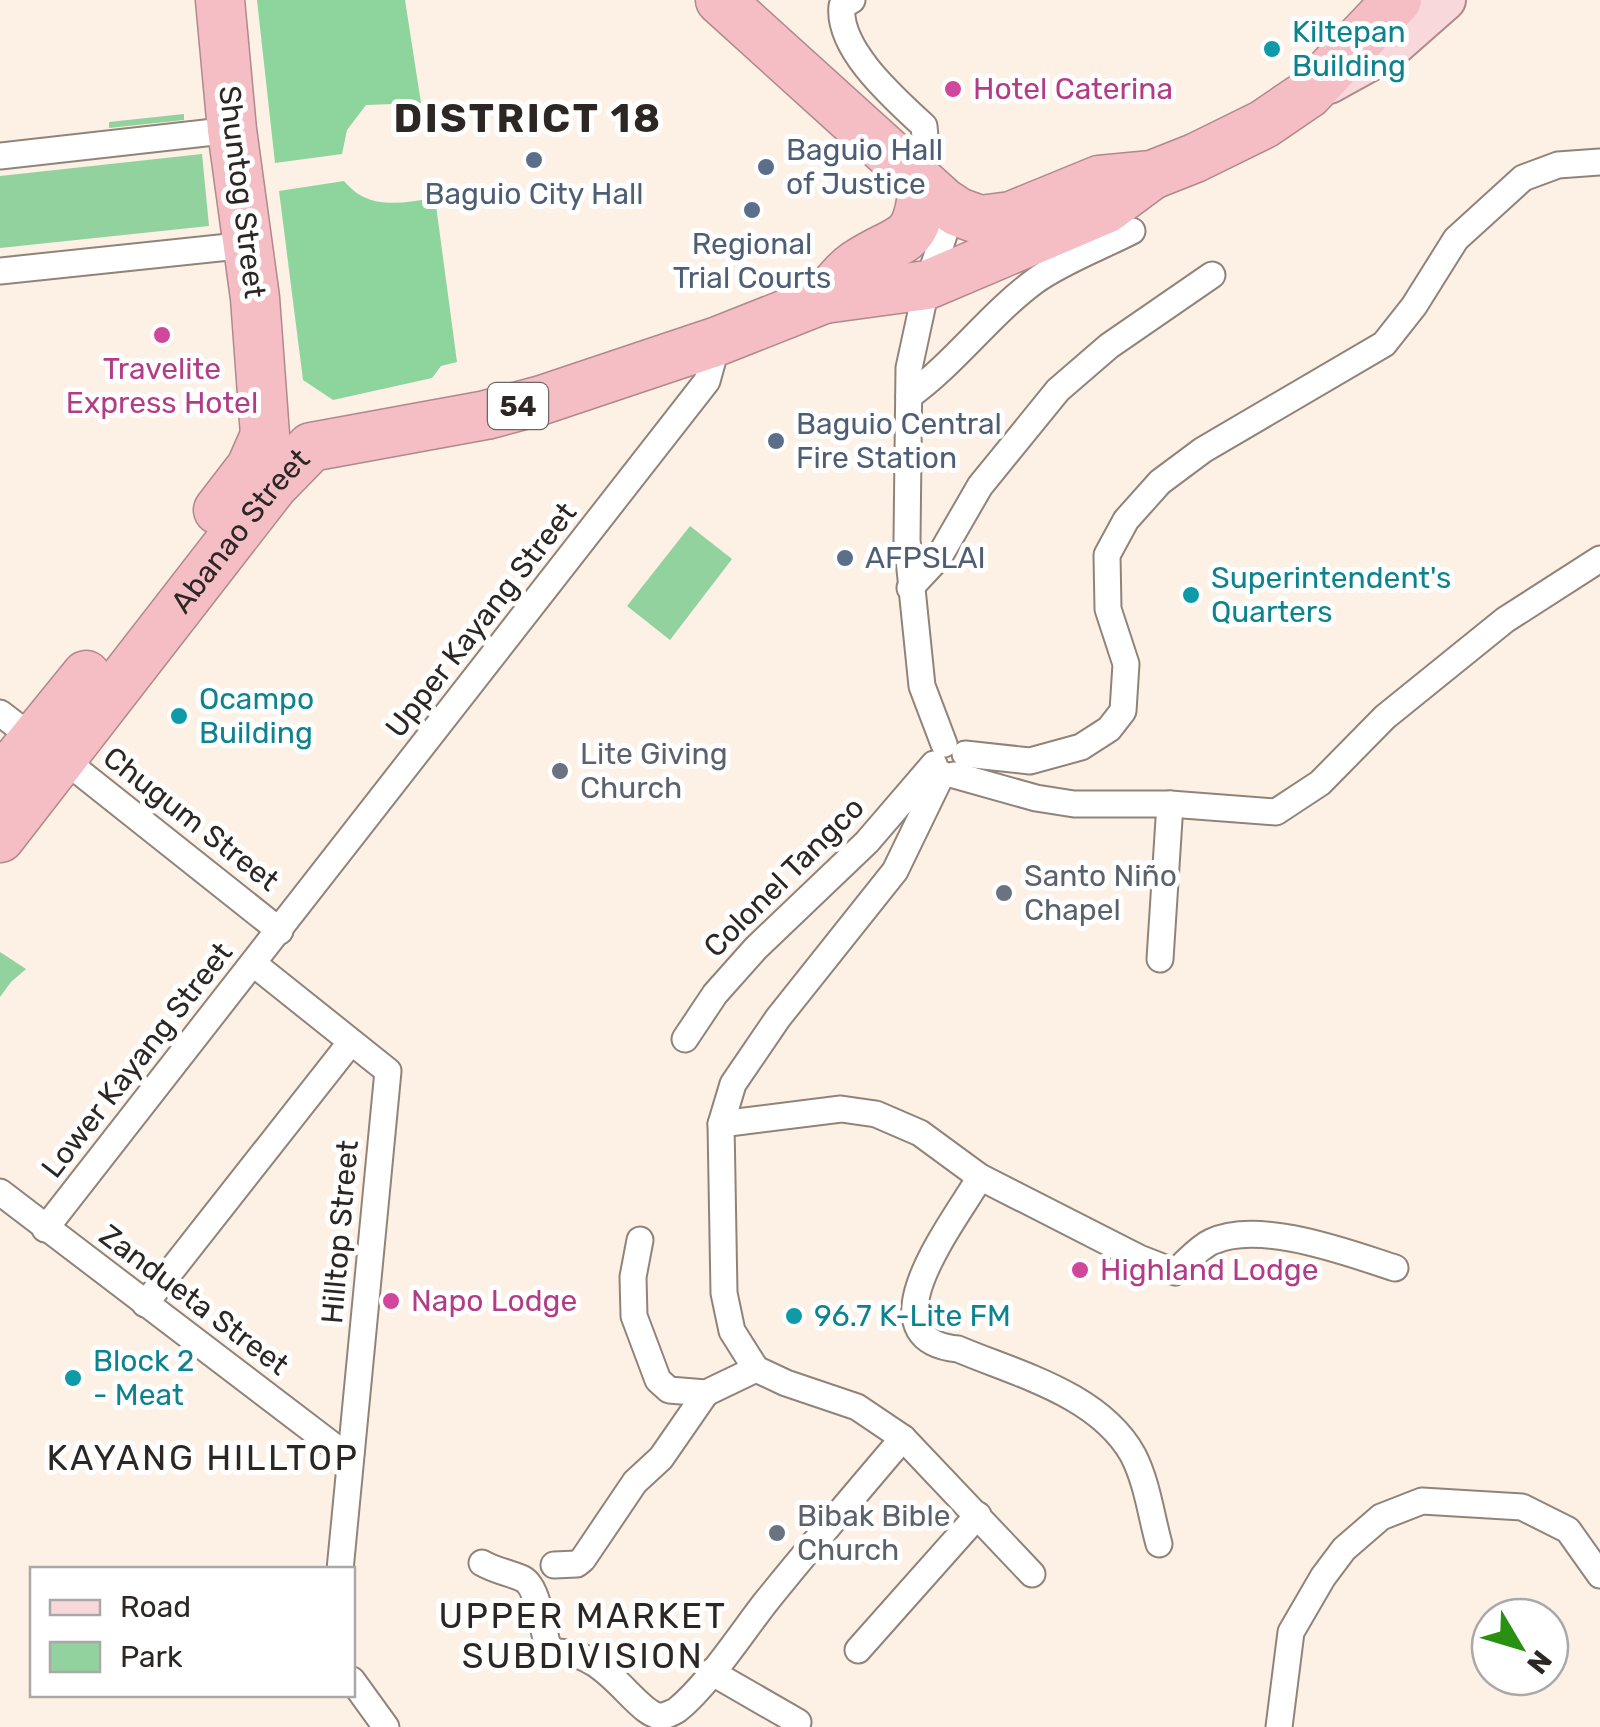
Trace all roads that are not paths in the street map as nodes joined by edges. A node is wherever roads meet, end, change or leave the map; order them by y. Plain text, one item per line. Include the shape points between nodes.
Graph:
1 (220, 0) edge
2 (720, 0) edge
3 (852, 0) edge
4 (1397, 0) edge
5 (1445, 0) edge
6 (1308, 94) junction
7 (232, 130) junction
8 (0, 156) edge
9 (1600, 162) edge
10 (1152, 175) junction
11 (925, 185) junction
12 (1132, 232) dead end
13 (248, 245) junction
14 (0, 271) edge
15 (1212, 275) dead end
16 (927, 285) junction
17 (824, 299) junction
18 (718, 342) junction
19 (263, 385) junction
20 (909, 396) junction
21 (312, 447) junction
22 (251, 467) joint
23 (1600, 559) edge
24 (910, 588) junction
25 (166, 599) junction
26 (32, 736) edge
27 (948, 762) junction
28 (0, 781) edge
29 (1170, 804) junction
30 (0, 838) edge
31 (280, 930) junction
32 (1160, 959) dead end
33 (254, 964) junction
34 (685, 1039) dead end
35 (351, 1042) junction
36 (722, 1124) junction
37 (980, 1177) junction
38 (0, 1192) edge
39 (45, 1229) junction
40 (640, 1240) dead end
41 (1396, 1268) dead end
42 (146, 1304) junction
43 (756, 1369) junction
44 (706, 1393) junction
45 (903, 1438) junction
46 (352, 1453) junction
47 (978, 1515) junction
48 (1159, 1544) dead end
49 (482, 1562) dead end
50 (554, 1565) dead end
51 (340, 1567) edge
52 (1032, 1574) dead end
53 (1600, 1574) edge
54 (858, 1650) dead end
55 (711, 1672) junction
56 (355, 1684) edge
57 (798, 1722) dead end
58 (386, 1727) edge
59 (1279, 1727) edge

1 - 7 highway, Shuntog Street
2 - 11 highway
3 - 11 street via 842,6 845,31 874,76 924,126
4 - 6 highway, 54
5 - 6 main road via 1388,51
6 - 10 highway, 54 via 1264,124
7 - 8 street
7 - 13 highway, Shuntog Street
9 - 27 street via 1558,164 1524,178 1456,239 1384,344 1202,450 1126,520 1107,555 1108,608 1126,664 1123,711 1109,729 1080,747 1030,761
10 - 11 highway via 1099,180 1011,216 980,220 958,212
10 - 16 highway, 54 via 1106,210
11 - 16 street via 944,234
11 - 17 highway via 914,230 858,264
12 - 20 street via 1036,280
13 - 14 street
13 - 19 highway, Shuntog Street
15 - 24 street via 1058,390
16 - 17 highway, Abanao Street / 54
16 - 20 street
17 - 18 highway, Abanao Street / 54
18 - 21 highway, Abanao Street / 54 via 523,405
18 - 31 street, Upper Kayang Street via 707,382
19 - 21 highway, Shuntog Street via 285,426
19 - 22 highway, Shuntog Street via 265,435
20 - 24 street
21 - 25 highway, Abanao Street
22 - 25 highway, Abanao Street
23 - 29 street via 1505,620 1385,717 1320,783 1276,812
24 - 27 street via 922,686
25 - 26 highway, Abanao Street
26 - 28 highway, Abanao Street
26 - 30 highway, Abanao Street
26 - 31 street, Chugum Street
27 - 29 street via 1036,798
27 - 34 street, Colonel Tangco via 756,948
27 - 36 street via 895,872 744,1067
29 - 32 street
31 - 33 street, Lower Kayang Street
33 - 35 street, Hilltop Street
33 - 39 street, Lower Kayang Street
35 - 42 street
35 - 46 street, Hilltop Street via 388,1071
36 - 37 street via 841,1109 876,1114 920,1133
36 - 43 street via 724,1293 732,1331
37 - 41 street via 1175,1272 1211,1242 1251,1234 1310,1241
37 - 48 street via 916,1292 920,1331 929,1342 1053,1387 1117,1432 1134,1457
38 - 39 street, Zandueta Street
39 - 42 street, Zandueta Street
40 - 44 street via 634,1316 649,1360 669,1390
42 - 46 street, Zandueta Street via 340,1451
43 - 44 street
43 - 45 street via 857,1407
44 - 50 street via 583,1559
45 - 47 street
45 - 55 street
46 - 51 street, Hilltop Street
47 - 52 street
47 - 54 street
49 - 55 street via 534,1588 548,1646 594,1660 654,1715 676,1711
53 - 59 street via 1568,1530 1522,1506 1422,1501 1381,1517 1334,1563 1291,1632
55 - 57 street
56 - 58 street

